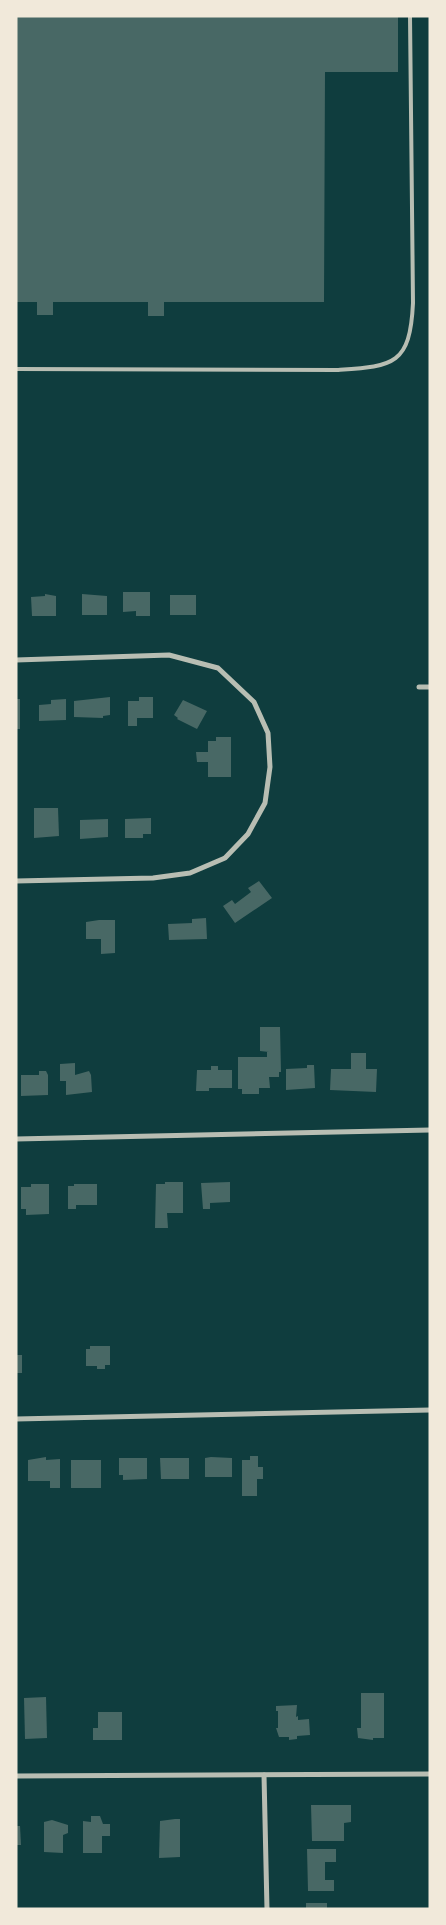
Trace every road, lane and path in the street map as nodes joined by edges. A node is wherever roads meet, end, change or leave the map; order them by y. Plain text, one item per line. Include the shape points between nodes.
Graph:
1 (410, 16) edge
2 (16, 369) edge
3 (16, 660) edge
4 (419, 687) dead end
5 (430, 687) edge
6 (16, 881) edge
7 (430, 1130) edge
8 (16, 1139) edge
9 (430, 1410) edge
10 (16, 1418) edge
11 (430, 1774) edge
12 (264, 1775) junction
13 (16, 1776) edge
14 (267, 1909) edge

1 - 2 lane via 412,323 409,340 399,356 380,367 337,370
3 - 6 street via 169,655 218,668 254,702 268,734 270,767 265,803 248,834 220,860 190,873 153,878
4 - 5 street
7 - 8 street
9 - 10 street
11 - 12 street
12 - 13 street
12 - 14 street

